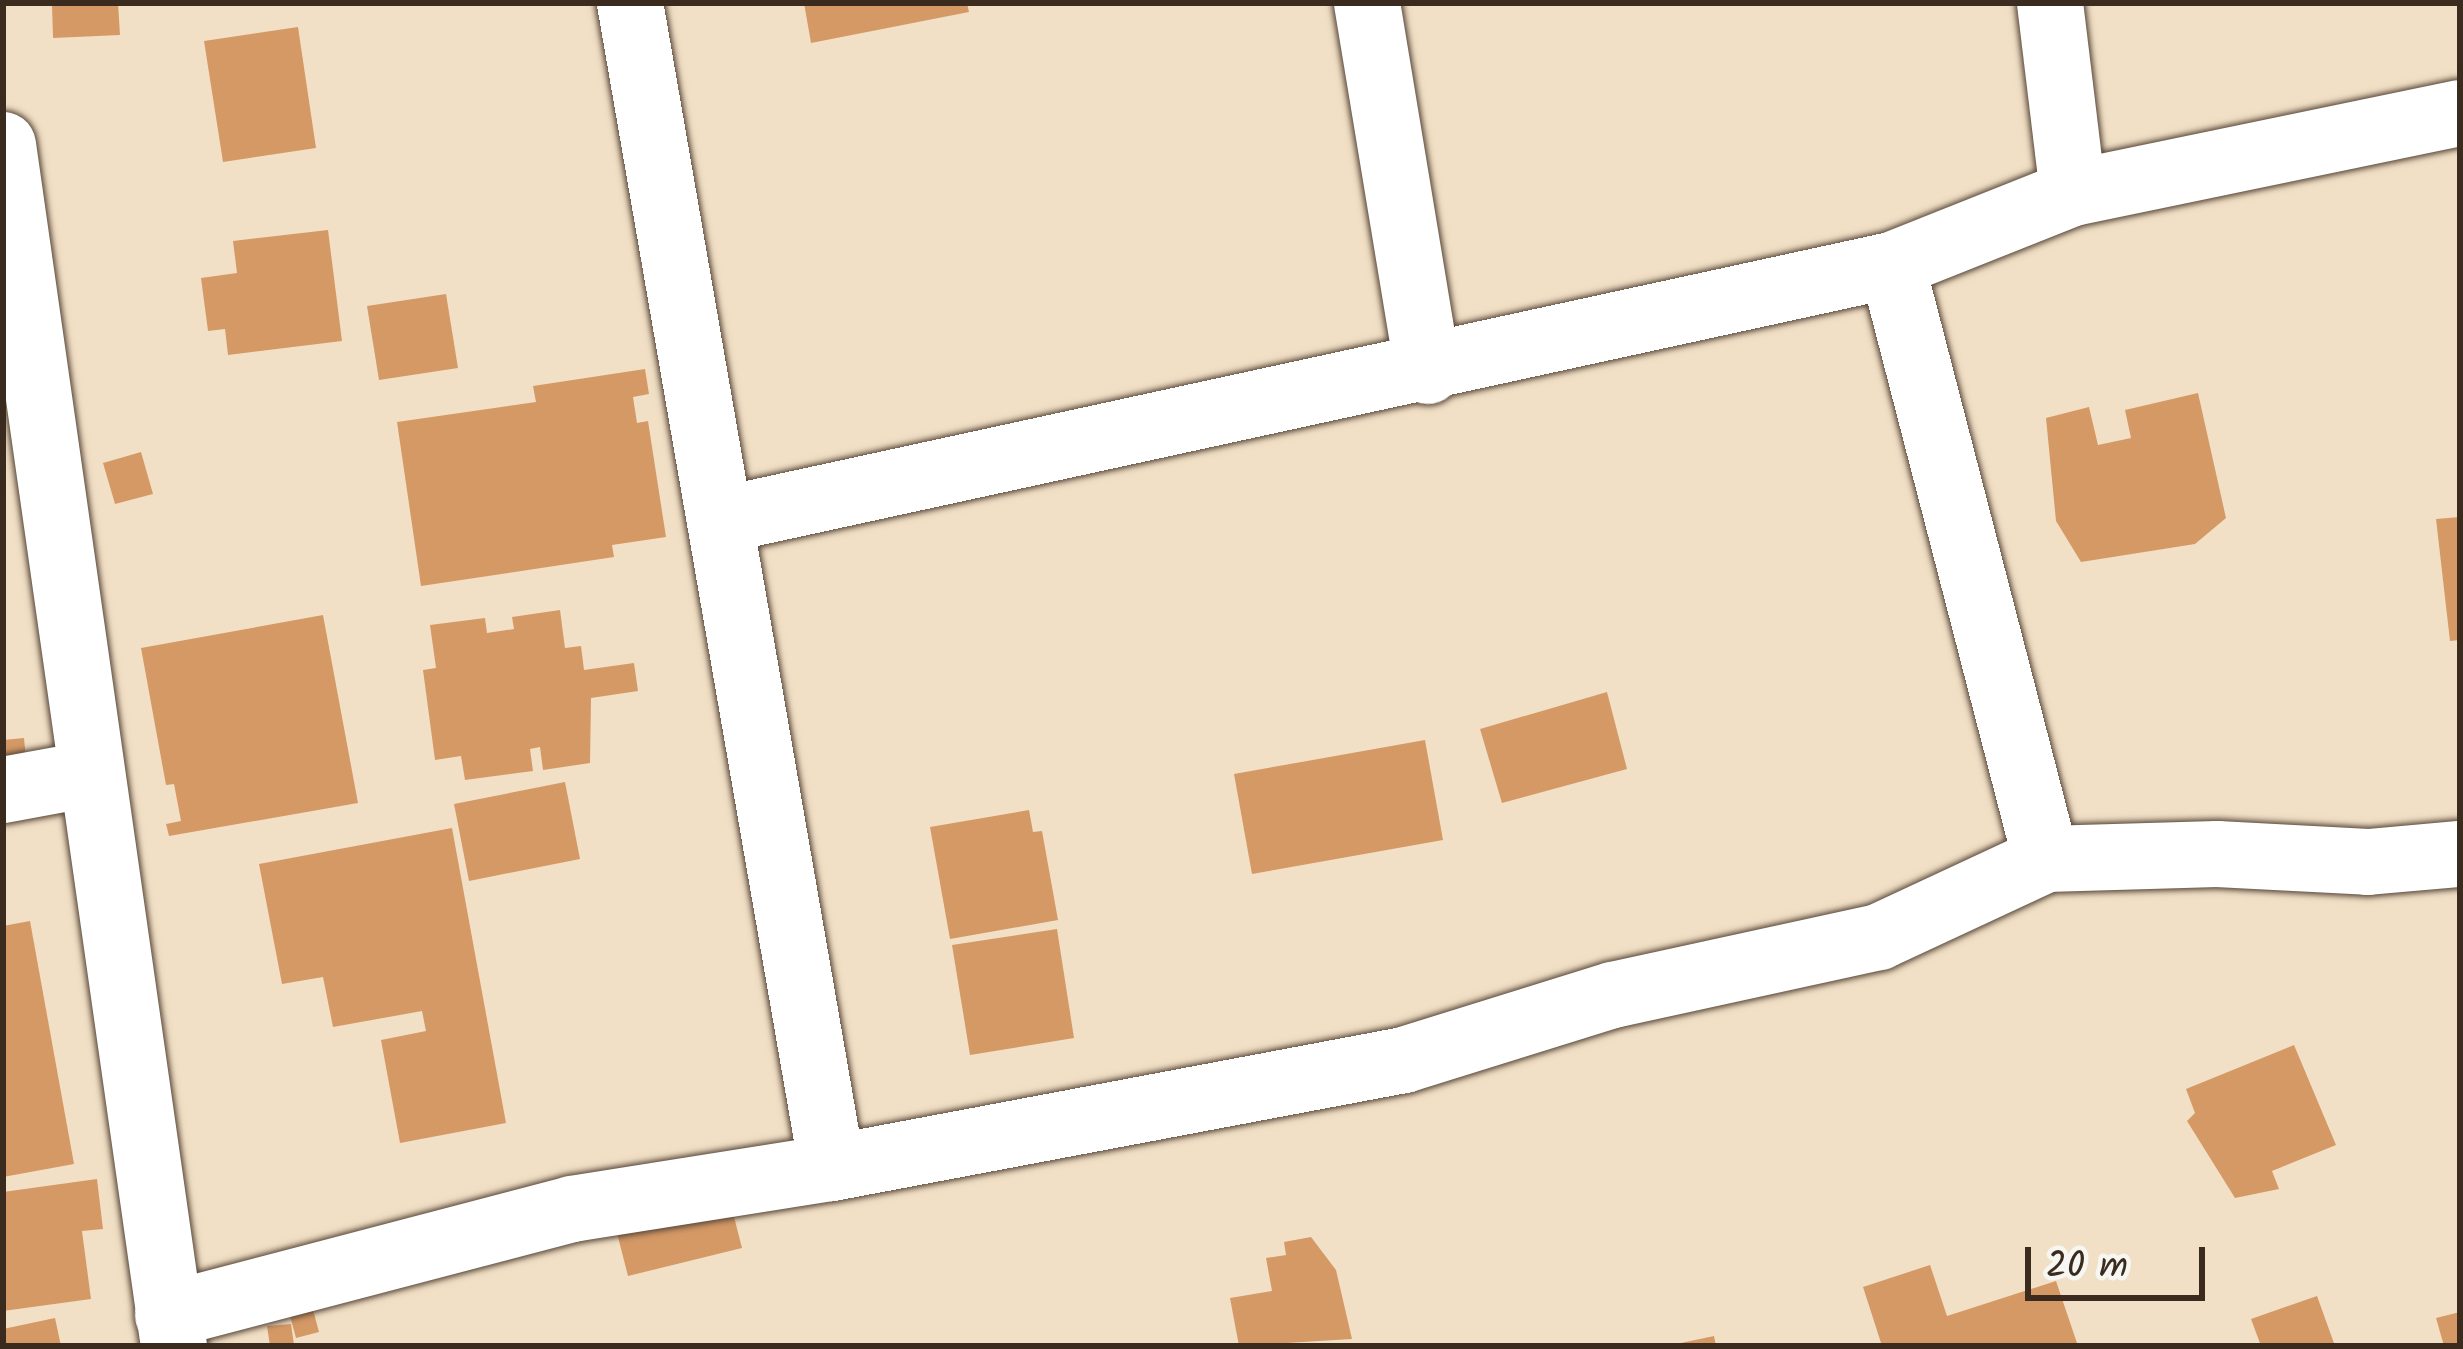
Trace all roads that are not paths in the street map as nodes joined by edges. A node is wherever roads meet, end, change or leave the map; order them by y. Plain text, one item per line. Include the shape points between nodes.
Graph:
1 (629, 3) edge
2 (1367, 3) edge
3 (2050, 3) edge
4 (2460, 113) edge
5 (3, 145) edge
6 (2073, 193) junction
7 (1892, 265) junction
8 (1428, 371) junction
9 (722, 520) junction
10 (90, 774) junction
11 (3, 790) edge
12 (2460, 854) edge
13 (2046, 859) junction
14 (832, 1168) junction
15 (171, 1331) edge

1 - 9 street
2 - 8 street
3 - 6 street
4 - 6 street
5 - 10 street
6 - 7 street
7 - 8 street
7 - 13 street
8 - 9 street
9 - 14 street
10 - 11 street
10 - 15 street
12 - 13 street via 2368,862 2217,854
13 - 14 street via 1879,937 1612,995 1404,1060
14 - 15 street via 572,1209

